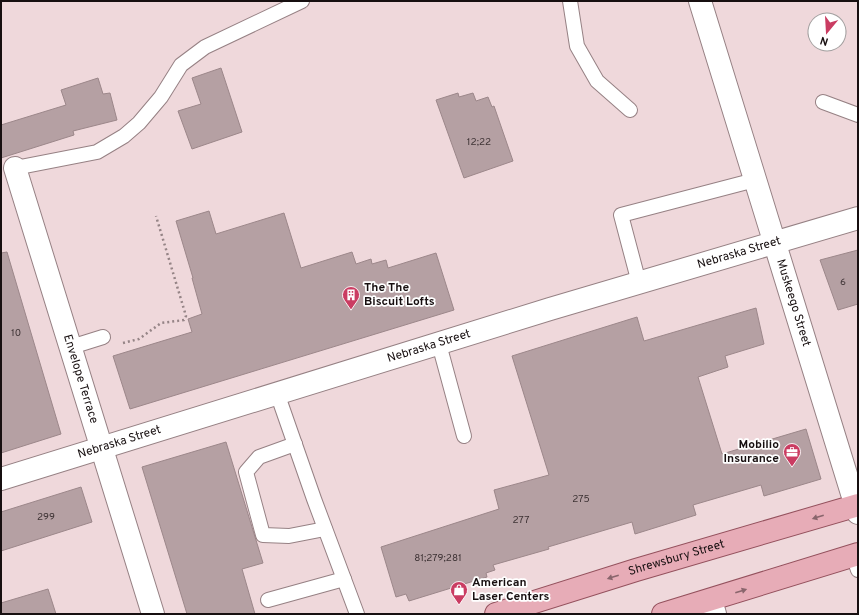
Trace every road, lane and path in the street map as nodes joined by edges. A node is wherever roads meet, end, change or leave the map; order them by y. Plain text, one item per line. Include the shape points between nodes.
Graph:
1 (302, 1) edge
2 (570, 1) edge
3 (700, 1) edge
4 (823, 102) dead end
5 (630, 110) dead end
6 (858, 115) edge
7 (15, 168) joint
8 (755, 180) junction
9 (156, 216) dead end
10 (858, 218) edge
11 (774, 242) junction
12 (639, 283) junction
13 (103, 337) dead end
14 (117, 344) dead end
15 (439, 344) junction
16 (71, 347) junction
17 (277, 393) junction
18 (464, 436) dead end
19 (295, 444) junction
20 (102, 447) junction
21 (1, 479) edge
22 (857, 508) edge
23 (325, 529) junction
24 (856, 560) edge
25 (344, 579) junction
26 (268, 600) dead end
27 (713, 607) edge
28 (153, 614) edge
29 (357, 614) edge
30 (496, 614) edge
31 (663, 614) edge

1 - 7 lane via 205,47 181,64 161,98 139,123 124,136 97,152
2 - 5 lane via 577,46 597,81
3 - 8 street, Muskeego Street
4 - 6 lane
7 - 16 street, Envelope Terrace
8 - 11 street, Muskeego Street
8 - 12 lane via 621,215
9 - 14 path via 186,316 184,320 161,323 139,339
10 - 11 street, Nebraska Street
11 - 12 street, Nebraska Street
11 - 22 street, Muskeego Street
12 - 15 street, Nebraska Street
13 - 16 lane
15 - 17 street, Nebraska Street
15 - 18 lane
16 - 20 street, Envelope Terrace
17 - 19 lane
17 - 20 street, Nebraska Street
19 - 23 lane
19 - 23 lane via 259,457 246,472 264,535 289,536
20 - 21 street, Nebraska Street
20 - 28 street, Envelope Terrace
22 -> 30 main road, Shrewsbury Street via 636,570
23 - 25 lane
27 -> 24 main road
25 - 26 lane
25 - 29 lane
27 - 31 main road

